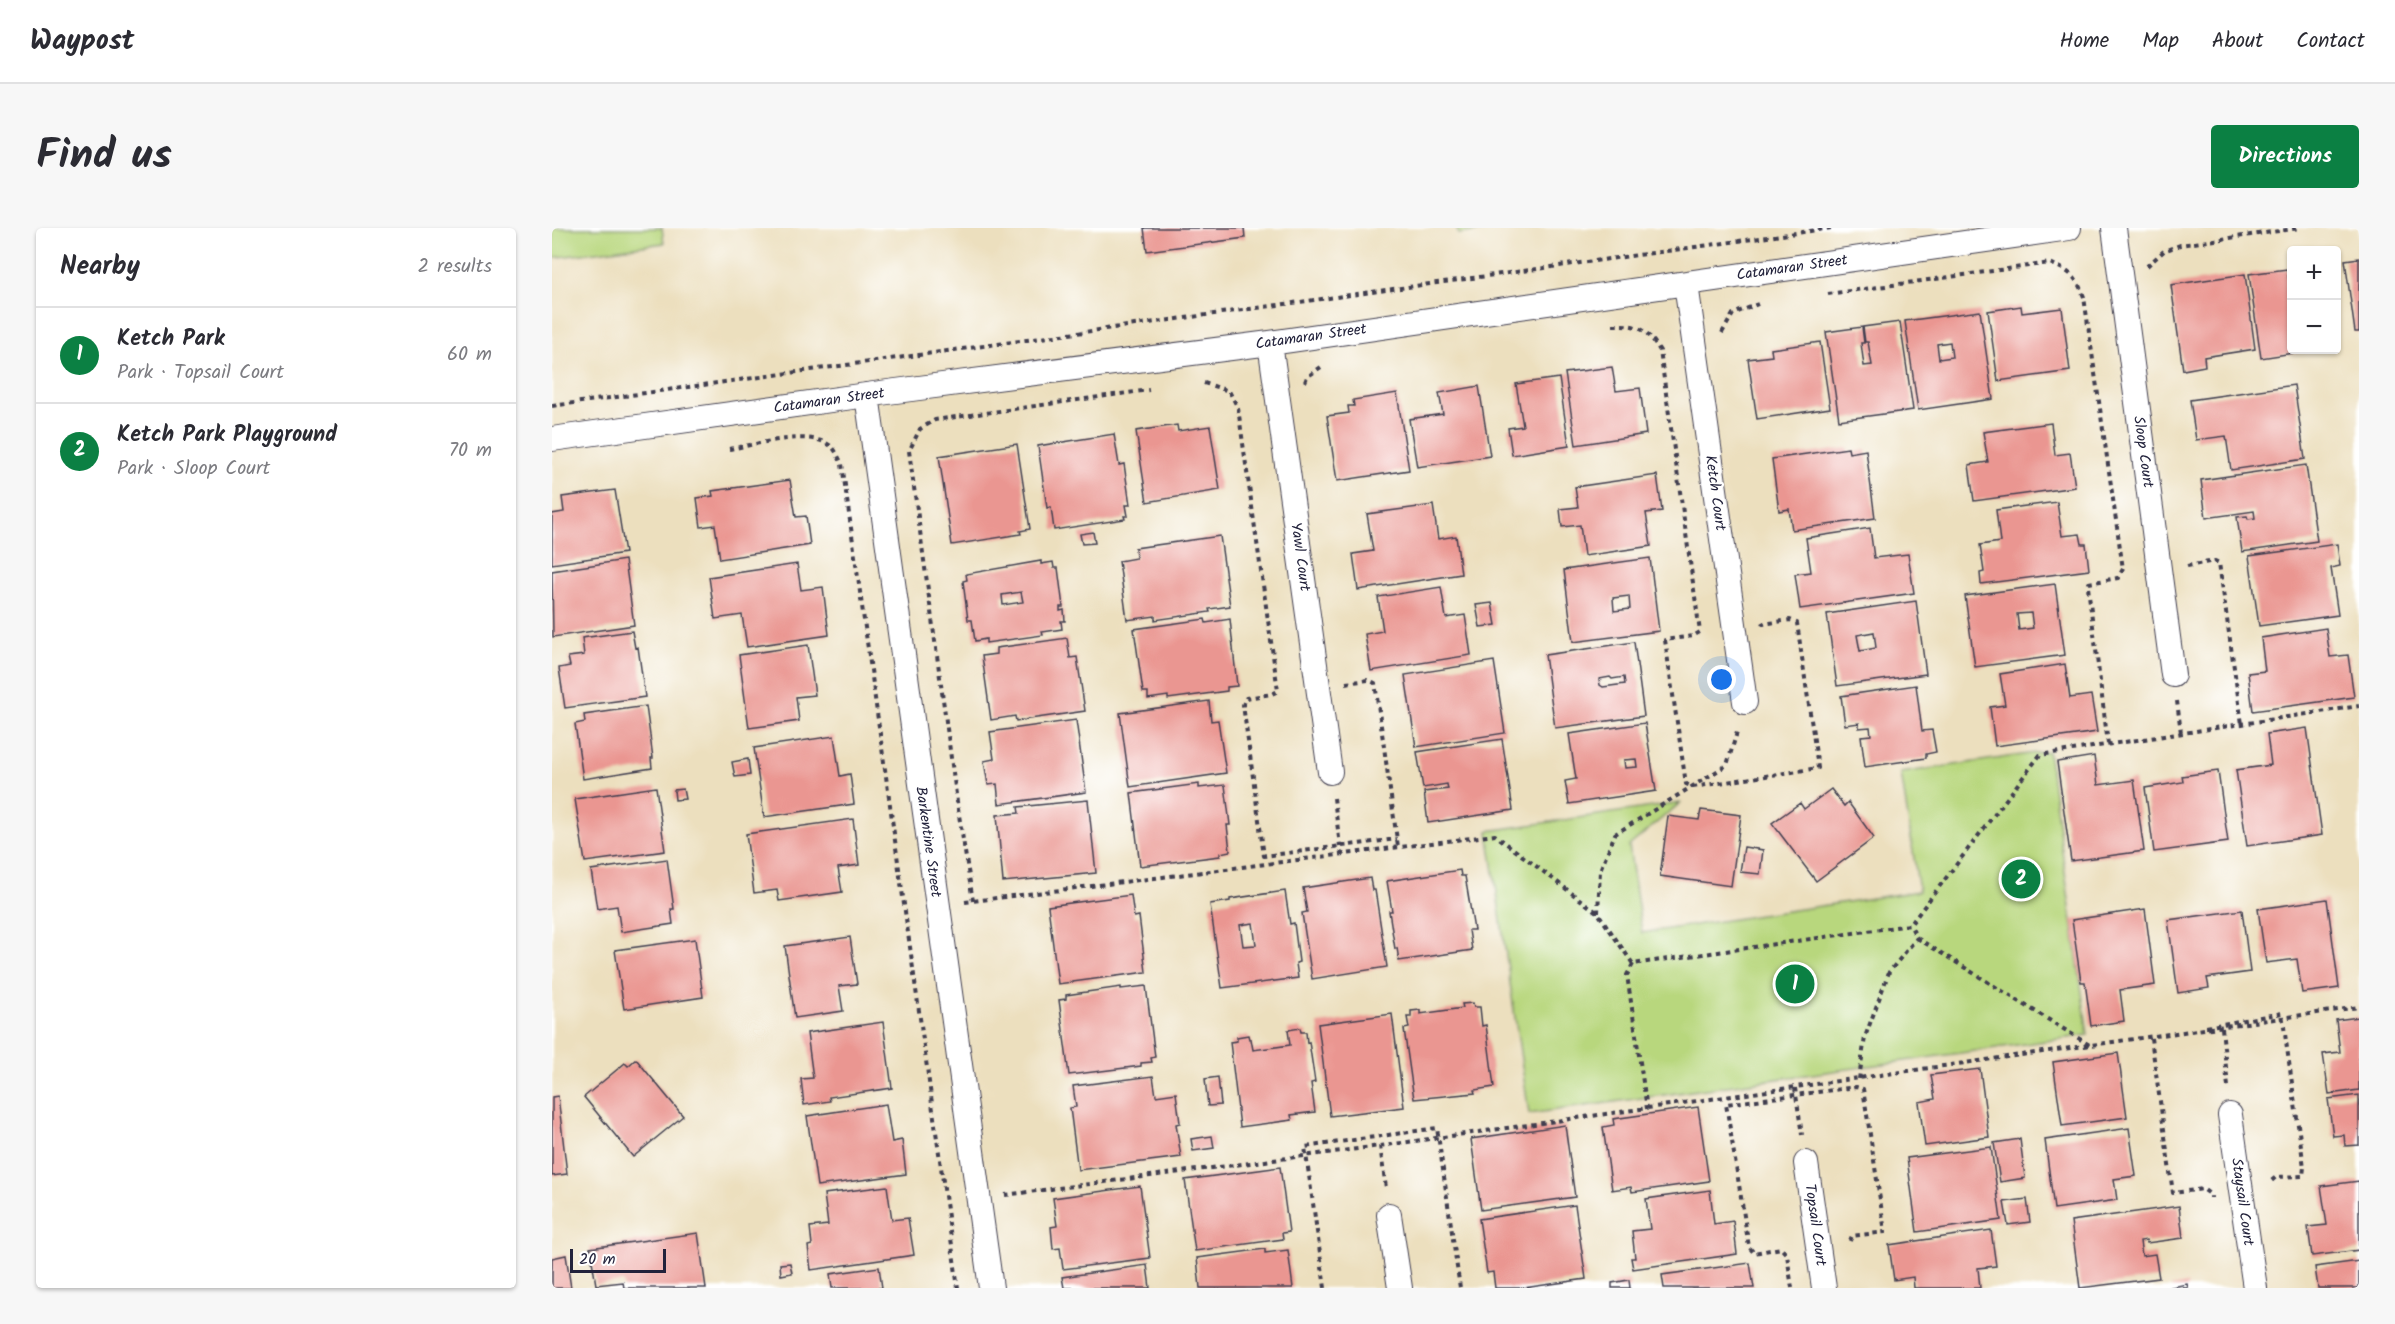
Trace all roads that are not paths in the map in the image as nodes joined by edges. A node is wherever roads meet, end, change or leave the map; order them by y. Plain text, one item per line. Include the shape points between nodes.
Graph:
1 (2069, 228) edge
2 (2114, 228) edge
3 (1686, 284) junction
4 (1270, 343) junction
5 (867, 395) junction
6 (552, 439) edge
7 (2173, 675) dead end
8 (1745, 702) road end
9 (1330, 772) road end
10 (2230, 1115) road end
11 (1806, 1163) road end
12 (1389, 1215) road end
13 (991, 1288) edge
14 (1400, 1288) edge
15 (1824, 1288) edge
16 (2254, 1288) edge

1 - 3 street, Catamaran Street
2 - 7 street, Sloop Court
3 - 4 street, Catamaran Street
3 - 8 street, Ketch Court
4 - 5 street, Catamaran Street
4 - 9 street, Yawl Court
5 - 6 street, Catamaran Street
5 - 13 street, Barkentine Street
10 - 16 street, Staysail Court
11 - 15 street, Topsail Court
12 - 14 street

